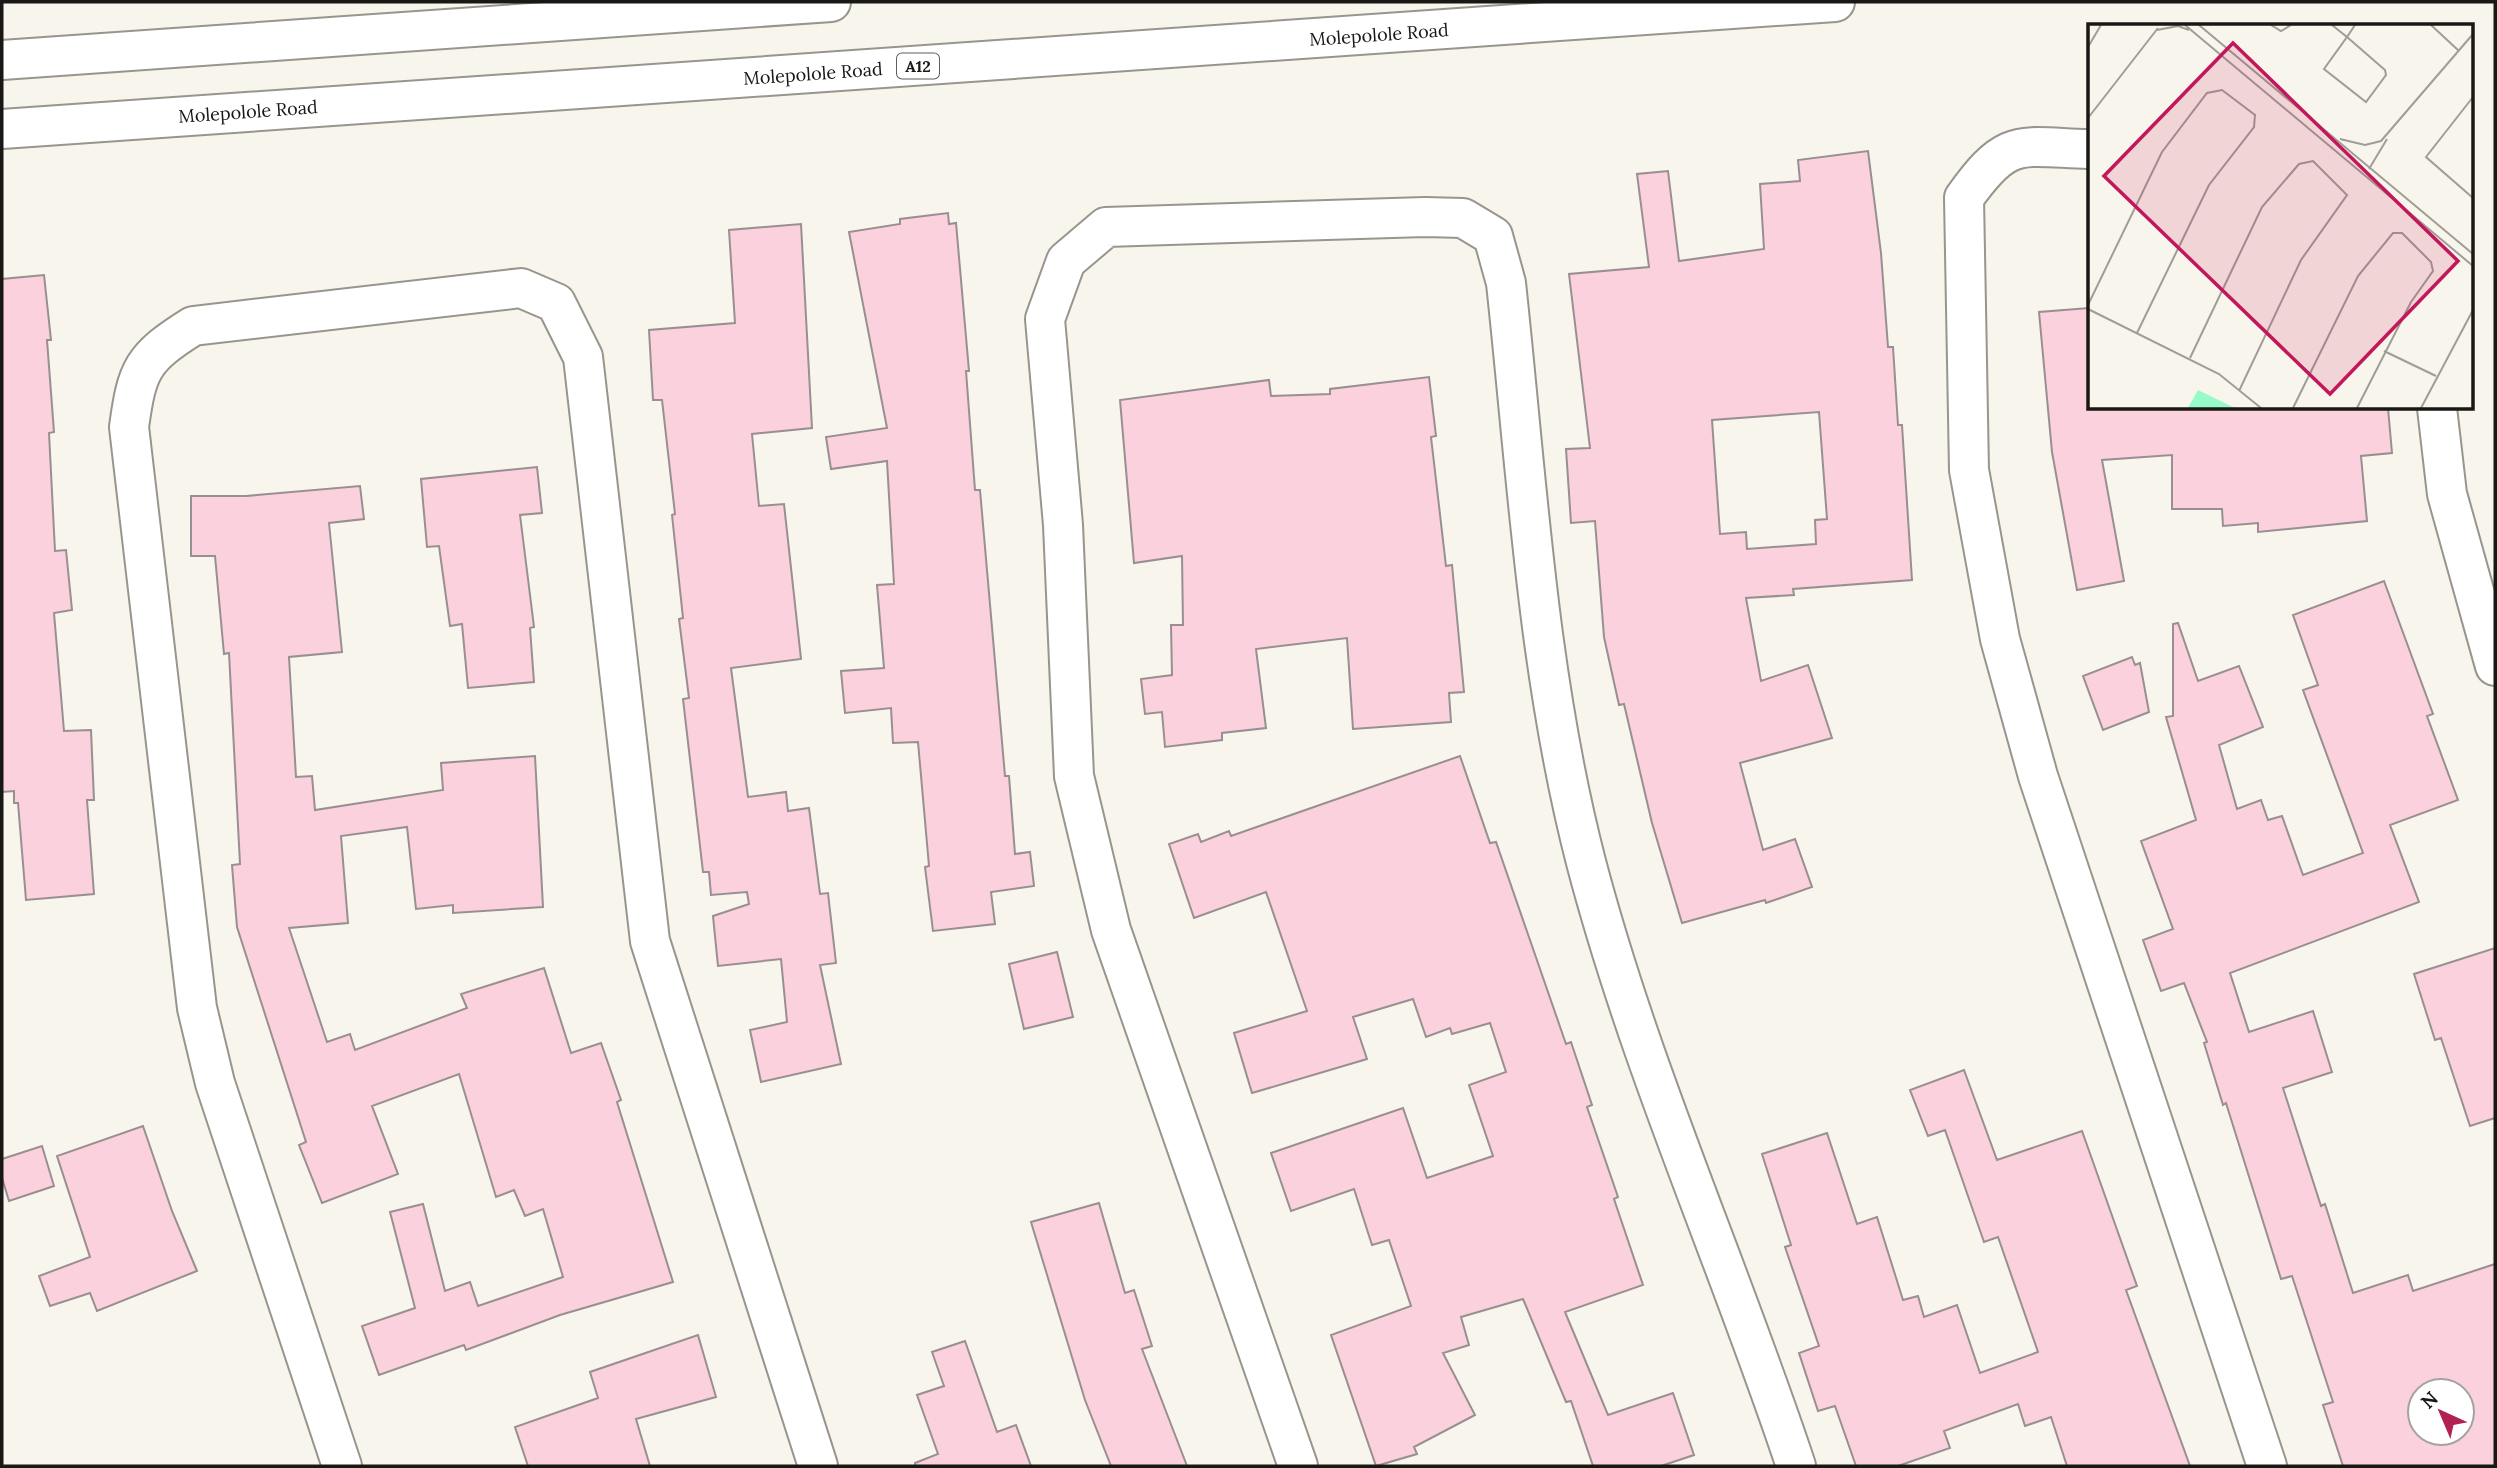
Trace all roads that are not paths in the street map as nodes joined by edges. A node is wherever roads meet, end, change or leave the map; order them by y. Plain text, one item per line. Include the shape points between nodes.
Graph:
1 (831, 2) edge
2 (1835, 2) edge
3 (2, 60) edge
4 (2, 129) edge
5 (2088, 149) edge
6 (2437, 410) edge
7 (2495, 666) edge
8 (342, 1466) edge
9 (818, 1466) edge
10 (1298, 1466) edge
11 (1796, 1466) edge
12 (2267, 1466) edge

1 - 3 street
2 - 4 street, Molepolole Road / A12
5 - 12 street via 2015,146 1986,166 1964,198 1969,470 2000,639 2038,776
6 - 7 street via 2447,494
8 - 9 street via 215,1083 197,1008 129,427 136,381 159,348 193,326 521,288 556,303 583,357 650,941
10 - 11 street via 1111,929 1074,776 1063,525 1045,319 1066,261 1106,227 1437,217 1463,218 1493,236 1506,283 1549,678 1586,861 1638,1030 1757,1348

